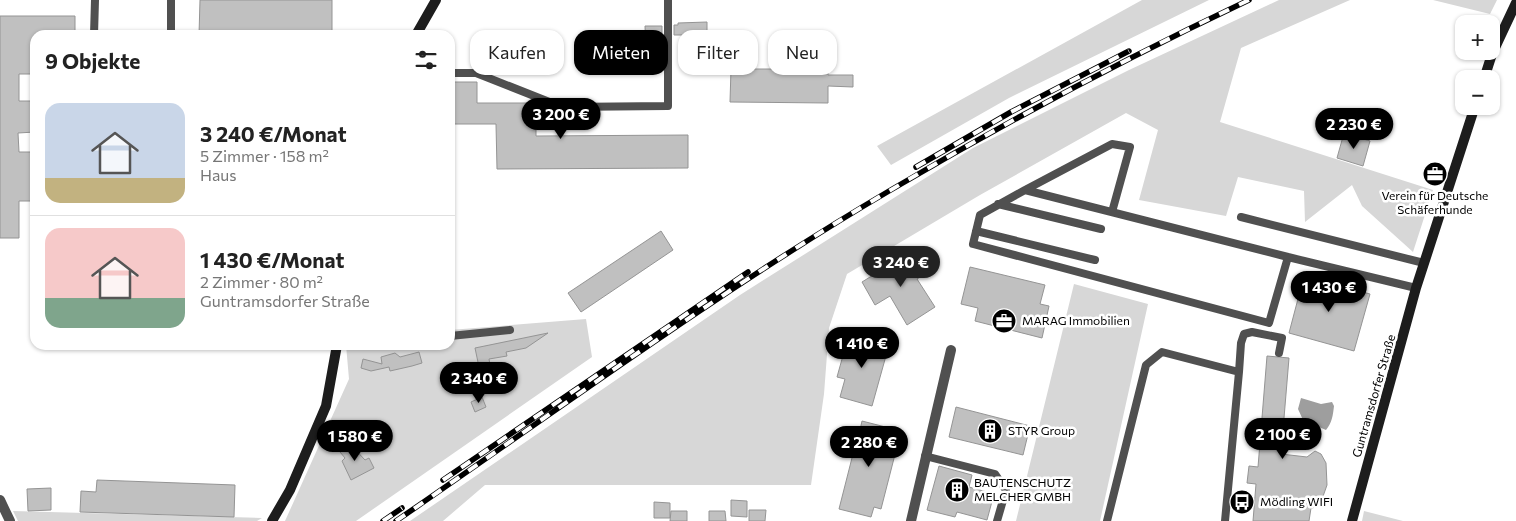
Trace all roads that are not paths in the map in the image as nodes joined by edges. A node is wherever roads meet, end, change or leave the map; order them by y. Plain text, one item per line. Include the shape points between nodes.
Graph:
1 (94, 0) edge
2 (171, 0) edge
3 (436, 0) edge
4 (668, 0) edge
5 (1516, 3) edge
6 (94, 30) edge
7 (171, 30) edge
8 (419, 30) edge
9 (1487, 70) edge
10 (455, 73) edge
11 (1472, 115) edge
12 (1025, 190) junction
13 (998, 204) junction
14 (1112, 212) junction
15 (1241, 217) dead end
16 (1101, 229) dead end
17 (976, 231) junction
18 (1288, 257) junction
19 (1094, 260) dead end
20 (1424, 263) junction
21 (1416, 288) junction
22 (510, 330) dead end
23 (455, 336) edge
24 (336, 350) edge
25 (951, 350) dead end
26 (1279, 353) dead end
27 (1239, 372) junction
28 (925, 456) junction
29 (0, 500) edge
30 (10, 521) edge
31 (272, 521) edge
32 (911, 521) edge
33 (997, 521) edge
34 (1107, 521) edge
35 (1225, 521) edge
36 (1352, 521) edge

1 - 6 lane
2 - 7 lane
3 - 8 street
4 - 10 lane via 668,106 562,108 476,73
5 - 9 street
11 - 20 street, Guntramsdorfer Straße
12 - 13 lane
12 - 14 lane
12 - 14 lane via 1112,144 1130,147
13 - 16 lane
13 - 17 lane via 980,215
14 - 18 lane
15 - 20 lane
17 - 18 lane via 973,244 1269,323
17 - 19 lane
18 - 21 lane
20 - 21 street, Guntramsdorfer Straße
21 - 36 street, Guntramsdorfer Straße
22 - 23 lane
24 - 31 street via 326,406 290,490
25 - 28 street
26 - 27 lane via 1282,338 1252,332 1244,334
27 - 34 lane via 1162,352 1146,365
27 - 35 lane
28 - 32 street
28 - 33 lane via 995,474 1006,490
29 - 30 street

